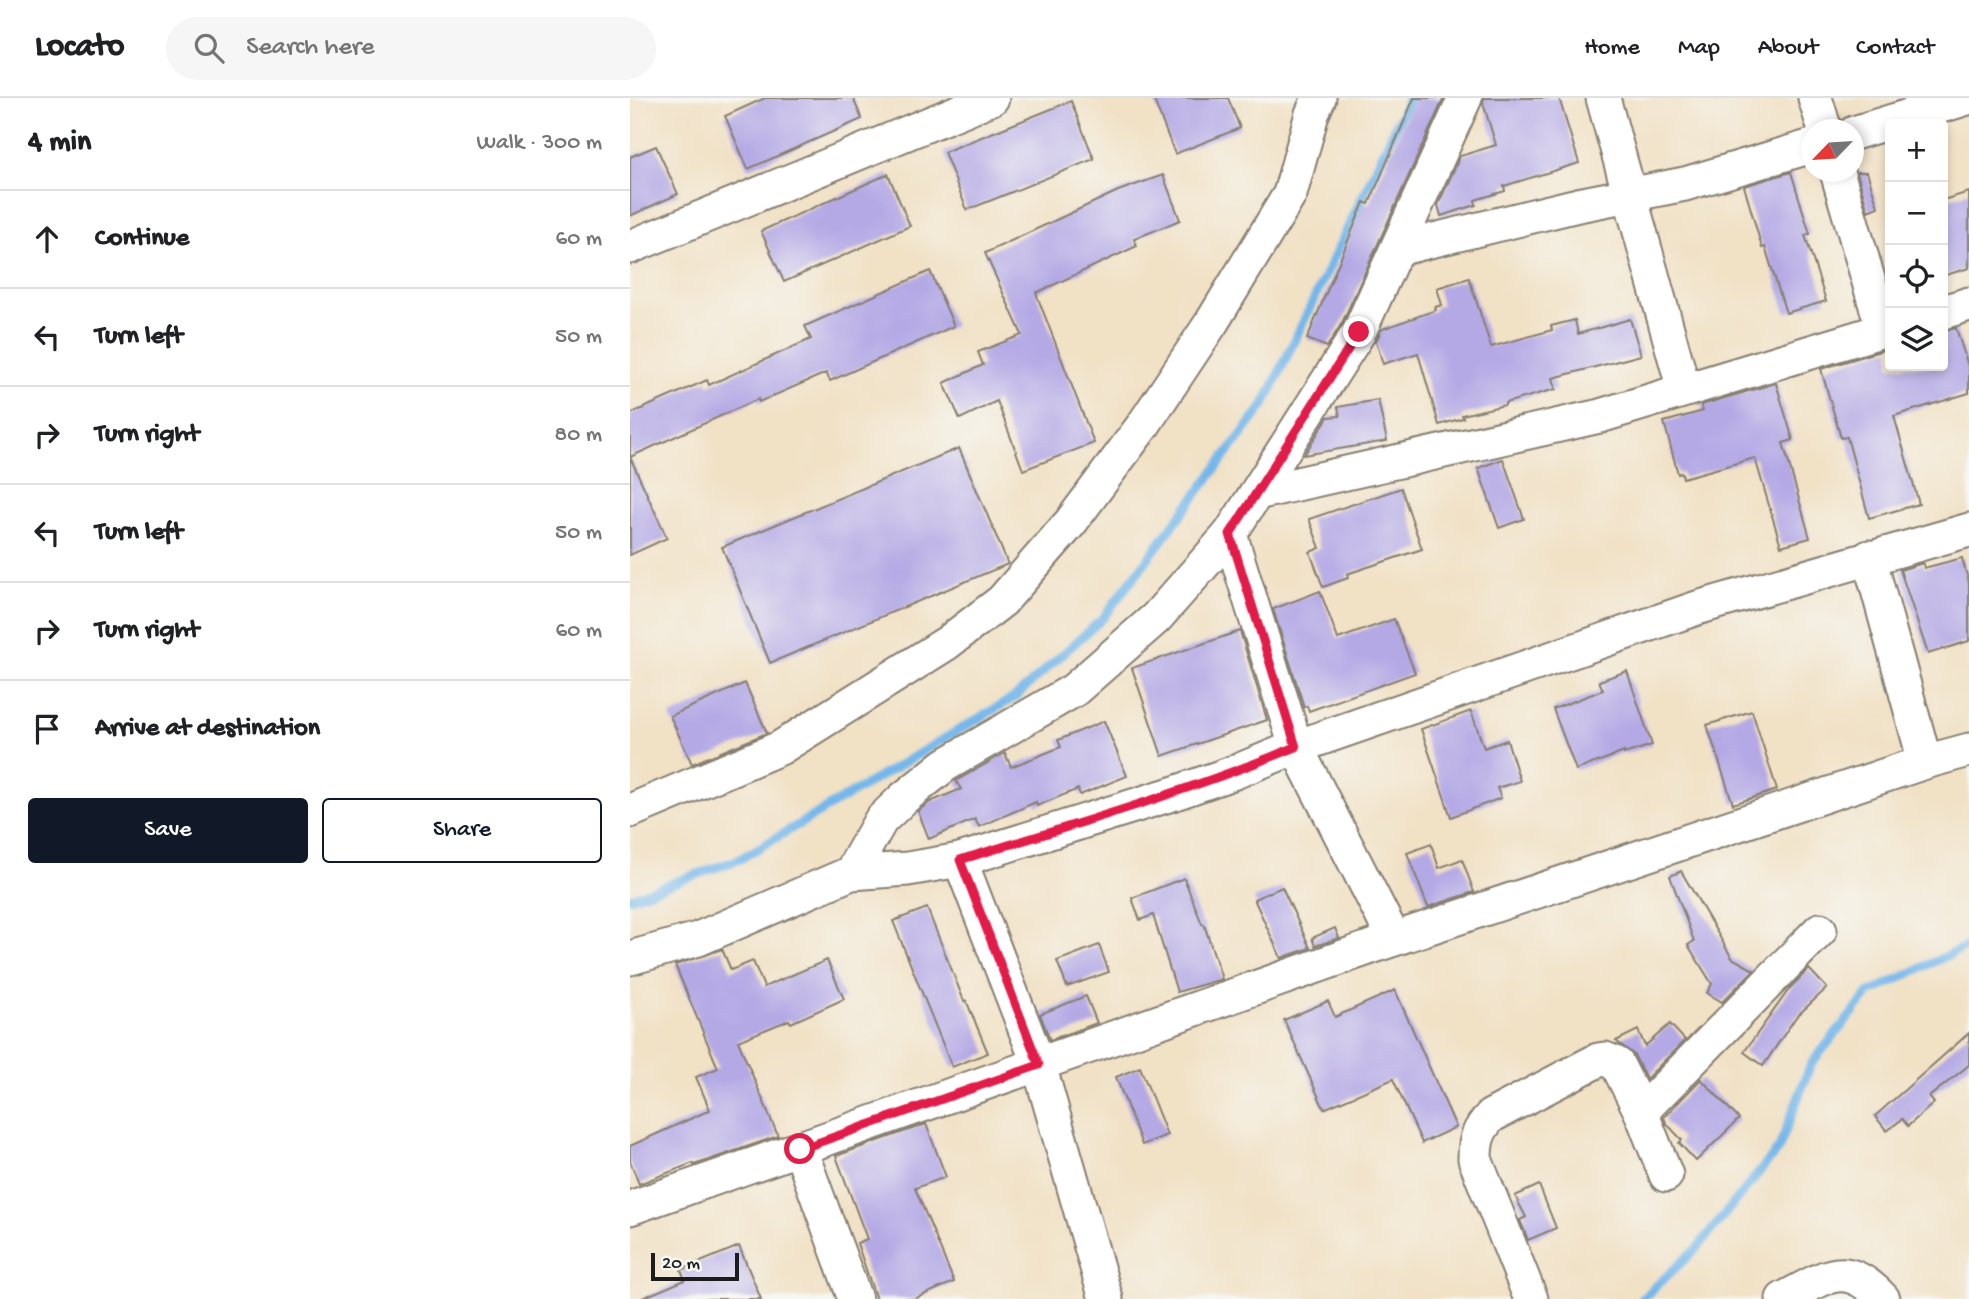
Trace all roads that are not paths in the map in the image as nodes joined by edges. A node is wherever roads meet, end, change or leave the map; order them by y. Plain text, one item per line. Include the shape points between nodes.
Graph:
1 (992, 98) edge
2 (1319, 98) edge
3 (1465, 98) edge
4 (1603, 98) edge
5 (1815, 98) edge
6 (1967, 98) edge
7 (1822, 119) edge
8 (1864, 130) edge
9 (1801, 149) edge
10 (1840, 182) edge
11 (1630, 195) junction
12 (630, 247) edge
13 (1397, 249) junction
14 (1969, 304) edge
15 (1948, 310) edge
16 (1885, 323) edge
17 (1885, 330) edge
18 (1684, 390) junction
19 (1256, 493) junction
20 (1969, 530) edge
21 (1230, 534) junction
22 (1869, 557) junction
23 (1296, 747) junction
24 (1969, 750) edge
25 (1926, 762) junction
26 (630, 810) edge
27 (960, 860) junction
28 (850, 873) junction
29 (1821, 930) dead end
30 (1394, 939) junction
31 (630, 958) edge
32 (1039, 1065) junction
33 (1641, 1112) junction
34 (800, 1149) junction
35 (1666, 1175) dead end
36 (630, 1208) edge
37 (855, 1299) edge
38 (1106, 1299) edge
39 (1531, 1299) edge
40 (1783, 1299) edge
41 (1883, 1299) edge

1 - 12 street
2 - 26 street via 1290,194 1212,322 1079,512 1002,601 947,643 780,748
3 - 13 street
4 - 11 street
5 - 7 street
6 - 8 street
9 - 11 street via 1685,184
10 - 16 street
11 - 13 street
11 - 18 street
13 - 19 street via 1359,332
14 - 15 street
17 - 18 street
18 - 19 street via 1600,416
19 - 21 street
20 - 22 street
21 - 23 street
21 - 28 street via 1156,618 1074,690 945,765 904,798 881,820
22 - 23 street via 1697,608
22 - 25 street
23 - 27 street via 1175,793
23 - 30 street
24 - 25 street
25 - 30 street
27 - 28 street
27 - 32 street
28 - 31 street via 698,939
29 - 33 street
30 - 32 street
32 - 34 street
32 - 38 street
33 - 35 street
33 - 39 street via 1617,1064 1605,1059 1504,1108 1480,1128 1475,1159
34 - 36 street
34 - 37 street
40 - 41 street via 1835,1275 1854,1275

